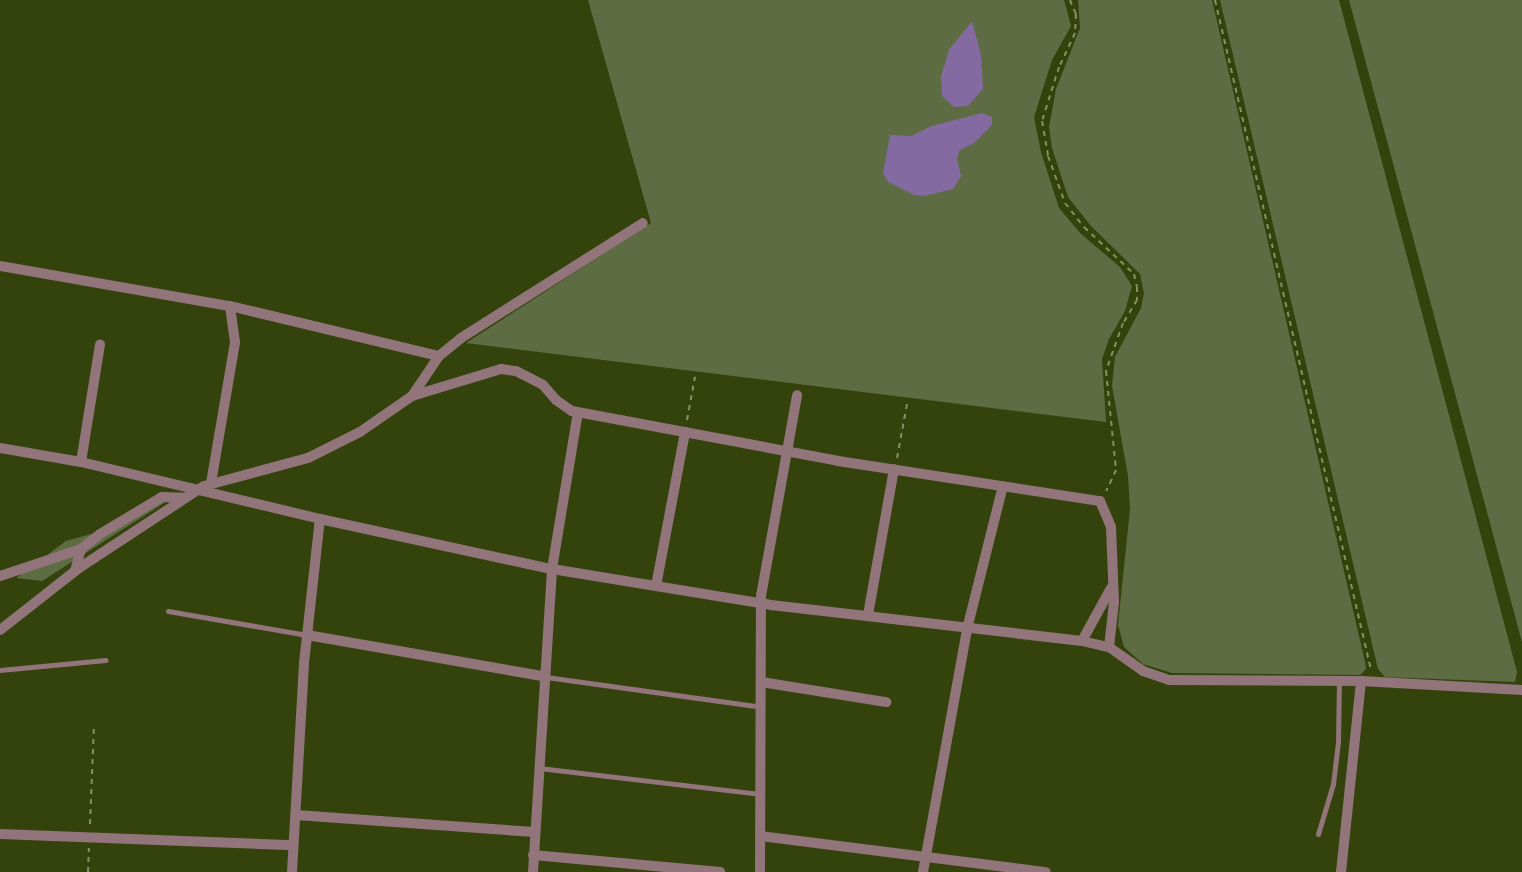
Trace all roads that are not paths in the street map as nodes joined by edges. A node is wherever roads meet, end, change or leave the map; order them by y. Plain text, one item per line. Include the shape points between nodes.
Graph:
1 (643, 223) dead end
2 (0, 266) edge
3 (230, 306) junction
4 (100, 345) dead end
5 (439, 356) junction
6 (797, 395) dead end
7 (412, 396) junction
8 (578, 412) junction
9 (685, 432) junction
10 (0, 448) edge
11 (788, 451) junction
12 (80, 462) junction
13 (894, 469) junction
14 (211, 483) junction
15 (1003, 486) junction
16 (200, 489) junction
17 (185, 498) junction
18 (320, 519) junction
19 (80, 549) junction
20 (552, 569) junction
21 (75, 571) junction
22 (0, 576) edge
23 (656, 586) junction
24 (1111, 588) junction
25 (761, 603) junction
26 (168, 611) dead end
27 (868, 615) junction
28 (967, 629) junction
29 (0, 630) edge
30 (307, 635) junction
31 (1082, 641) junction
32 (1109, 647) junction
33 (106, 660) dead end
34 (0, 670) edge
35 (543, 676) junction
36 (1339, 681) junction
37 (1361, 681) junction
38 (761, 682) junction
39 (1522, 690) edge
40 (886, 702) dead end
41 (761, 707) junction
42 (539, 768) junction
43 (761, 794) junction
44 (296, 815) junction
45 (534, 832) junction
46 (0, 834) edge
47 (1318, 834) dead end
48 (760, 836) junction
49 (293, 845) junction
50 (533, 855) junction
51 (924, 858) junction
52 (292, 872) edge
53 (533, 872) edge
54 (720, 872) edge
55 (760, 872) edge
56 (923, 872) edge
57 (1046, 872) edge
58 (1341, 872) edge

1 - 5 street
2 - 3 street
3 - 5 street
3 - 14 street via 235,342
4 - 12 street
5 - 7 street
6 - 11 street
7 - 8 street via 501,369 516,370
7 - 14 street via 360,432 308,458
8 - 9 street
8 - 20 street
9 - 11 street
9 - 23 street
10 - 12 street
11 - 13 street
11 - 25 street
12 - 16 street
13 - 15 street
13 - 27 street
14 - 16 street
15 - 24 street via 1100,501 1111,527
15 - 28 street
16 - 17 street
16 - 18 street
17 - 19 street via 159,498
17 - 21 street
18 - 20 street
18 - 30 street
19 - 21 street
19 - 22 street
20 - 23 street
20 - 35 street
21 - 29 street
23 - 25 street
24 - 31 street
24 - 32 street via 1114,617
25 - 27 street
25 - 38 street
26 - 30 lane
27 - 28 street
28 - 31 street
28 - 51 street
30 - 35 street
30 - 44 street
31 - 32 street
32 - 36 street via 1143,671 1169,680
33 - 34 lane
35 - 41 lane
35 - 42 street
36 - 37 street
36 - 47 lane via 1333,784
37 - 39 street
37 - 58 street
38 - 40 street
38 - 41 street
41 - 43 street
42 - 43 lane
42 - 45 street
43 - 48 street
44 - 45 street
44 - 49 street
45 - 50 street
46 - 49 street
48 - 51 street
48 - 55 street
49 - 52 street
50 - 53 street
50 - 54 street
51 - 56 street
51 - 57 street

